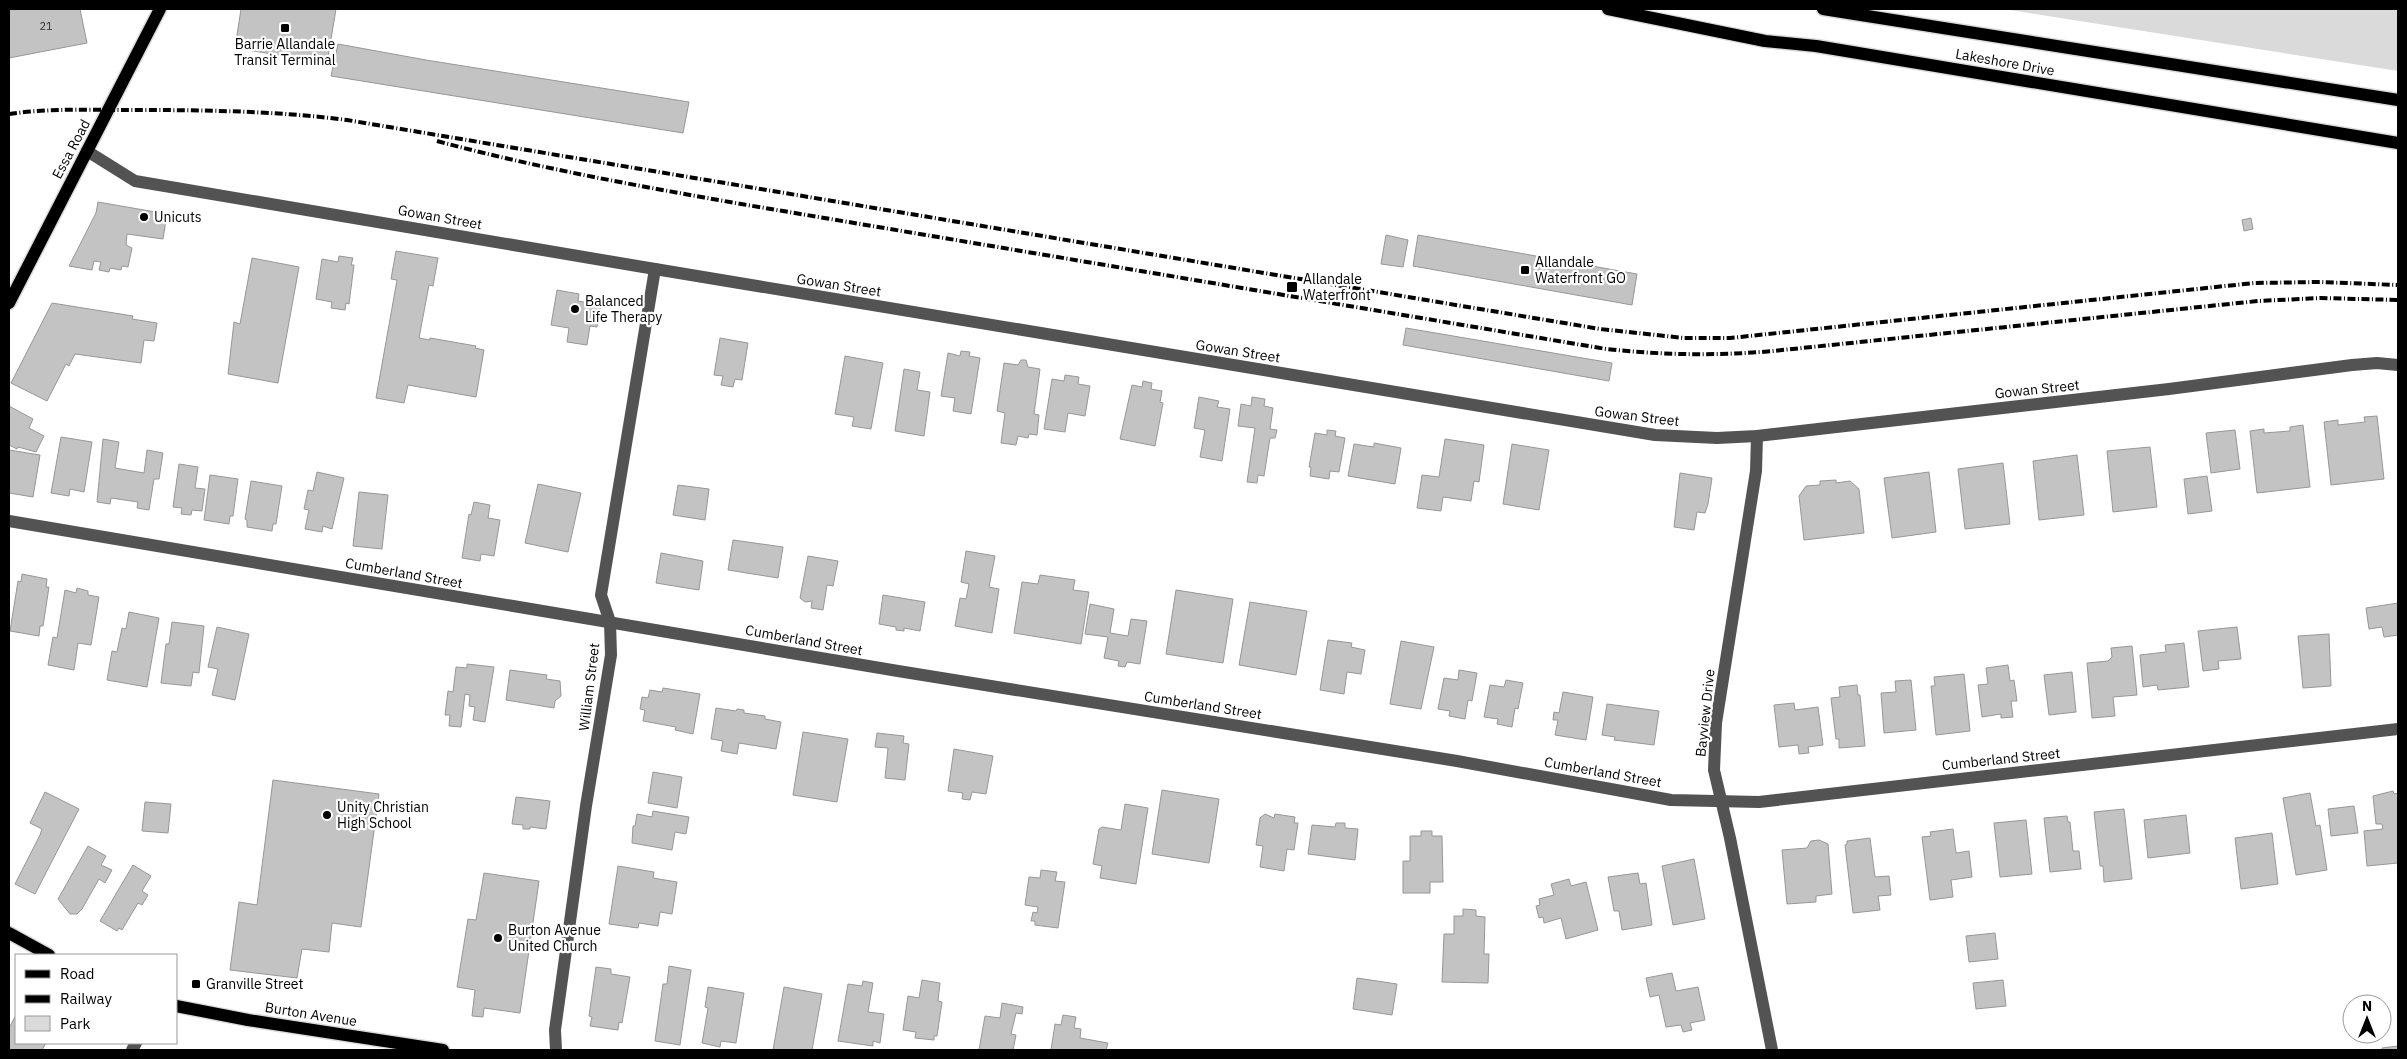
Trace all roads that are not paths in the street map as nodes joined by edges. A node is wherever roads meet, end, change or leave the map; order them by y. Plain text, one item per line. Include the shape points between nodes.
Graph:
1 (160, 9) edge
2 (1608, 9) edge
3 (1822, 9) edge
4 (2398, 100) edge
5 (2398, 144) edge
6 (87, 151) junction
7 (655, 270) junction
8 (9, 303) edge
9 (2398, 365) edge
10 (1757, 436) junction
11 (9, 521) edge
12 (610, 622) junction
13 (2398, 729) edge
14 (1722, 802) junction
15 (9, 932) edge
16 (47, 954) edge
17 (178, 1006) edge
18 (442, 1050) edge
19 (556, 1050) edge
20 (1772, 1050) edge

1 - 6 main road, Essa Road
2 - 5 main road, Lakeshore Drive via 1765,41 1816,46
3 - 4 main road, Lakeshore Drive
6 - 7 street, Gowan Street via 135,180
6 - 8 main road, Essa Road
7 - 10 street, Gowan Street via 1620,430 1686,437
7 - 12 street, William Street via 602,595
9 - 10 street, Gowan Street via 2352,365
10 - 14 street, Bayview Drive via 1756,471 1716,723 1714,770
11 - 12 street, Cumberland Street
12 - 14 street, Cumberland Street via 1457,761 1671,800
12 - 19 street, William Street via 610,655 555,1030
13 - 14 street, Cumberland Street via 1758,802
14 - 20 street, Bayview Drive
15 - 16 main road
17 - 18 main road, Burton Avenue

